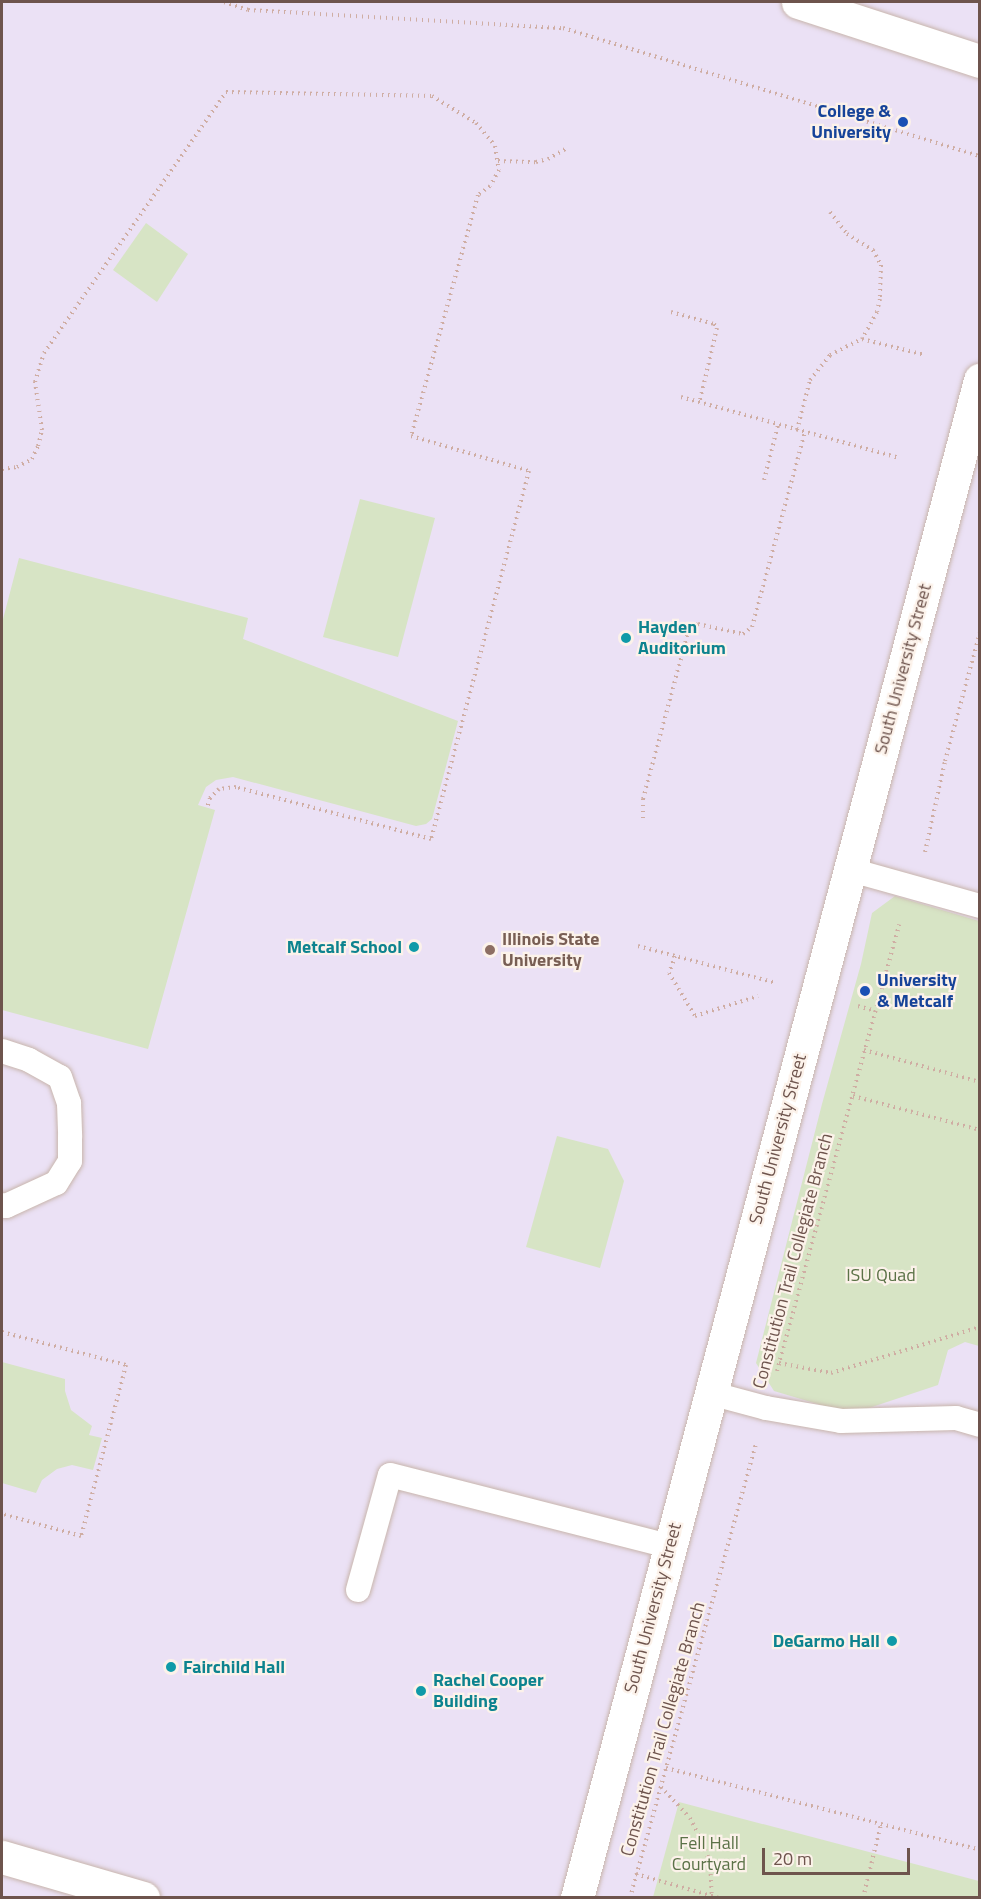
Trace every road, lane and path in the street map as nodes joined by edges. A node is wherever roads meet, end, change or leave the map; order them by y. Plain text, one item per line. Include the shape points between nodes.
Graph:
1 (224, 2) edge
2 (798, 2) edge
3 (980, 61) edge
4 (567, 148) dead end
5 (980, 156) edge
6 (498, 161) junction
7 (830, 212) dead end
8 (671, 312) dead end
9 (862, 339) junction
10 (925, 355) dead end
11 (980, 380) edge
12 (681, 397) dead end
13 (699, 404) junction
14 (778, 425) junction
15 (797, 430) junction
16 (804, 432) junction
17 (898, 458) dead end
18 (2, 470) edge
19 (764, 480) dead end
20 (980, 632) edge
21 (207, 808) dead end
22 (643, 818) dead end
23 (851, 870) junction
24 (916, 889) junction
25 (980, 906) edge
26 (638, 946) dead end
27 (675, 956) junction
28 (817, 995) junction
29 (758, 996) dead end
30 (875, 1011) junction
31 (864, 1050) junction
32 (2, 1051) edge
33 (980, 1082) edge
34 (853, 1096) junction
35 (980, 1130) edge
36 (2, 1205) edge
37 (980, 1327) edge
38 (2, 1332) edge
39 (779, 1363) junction
40 (710, 1393) junction
41 (766, 1408) junction
42 (980, 1425) edge
43 (2, 1514) edge
44 (669, 1546) junction
45 (358, 1590) dead end
46 (666, 1768) junction
47 (661, 1786) junction
48 (881, 1824) junction
49 (980, 1850) edge
50 (2, 1857) edge
51 (636, 1874) junction
52 (712, 1896) junction
53 (143, 1898) edge
54 (577, 1898) edge
55 (630, 1898) edge
56 (719, 1898) edge
57 (862, 1898) edge

1 - 5 path via 248,10 563,28
2 - 3 street
4 - 6 path via 536,162
6 - 18 path via 495,146 476,123 432,96 226,92 44,353 35,382 42,430 38,446 32,459
6 - 21 path via 495,178 478,195 411,436 529,471 431,839 236,787 219,789
7 - 9 path via 848,234 873,250 880,266 877,312
8 - 13 path via 717,328
9 - 10 path
9 - 15 path via 830,355 810,380
11 - 23 street, South University Street
12 - 13 path
13 - 14 path
14 - 15 path
14 - 19 path
15 - 16 path
16 - 17 path
16 - 22 path via 752,627 743,634 698,624 688,632 643,799
20 - 24 path, Constitution Trail Collegiate Branch
23 - 24 lane
23 - 28 street, South University Street
24 - 25 lane
24 - 30 path, Constitution Trail Collegiate Branch via 898,927
26 - 27 path
27 - 28 path
27 - 29 path via 669,973 695,1016
28 - 30 path
28 - 40 street, South University Street
30 - 31 path, Constitution Trail Collegiate Branch
31 - 33 path
31 - 34 path, Constitution Trail Collegiate Branch
32 - 36 lane via 30,1059 60,1077 69,1102 70,1161 56,1183
34 - 35 path
34 - 39 path, Constitution Trail Collegiate Branch
37 - 39 path via 831,1373
38 - 43 path via 126,1365 81,1536
39 - 41 path, Constitution Trail Collegiate Branch
40 - 41 lane
40 - 44 street, South University Street
41 - 42 lane via 841,1421 956,1418
41 - 46 path, Constitution Trail Collegiate Branch
44 - 45 lane via 390,1475
44 - 54 street, South University Street
46 - 47 path, Constitution Trail Collegiate Branch
46 - 48 path
47 - 51 path, Constitution Trail Collegiate Branch
47 - 52 path via 690,1818 710,1862
48 - 49 path
48 - 57 path
50 - 53 street
51 - 52 path
51 - 55 path, Constitution Trail Collegiate Branch
52 - 56 path

